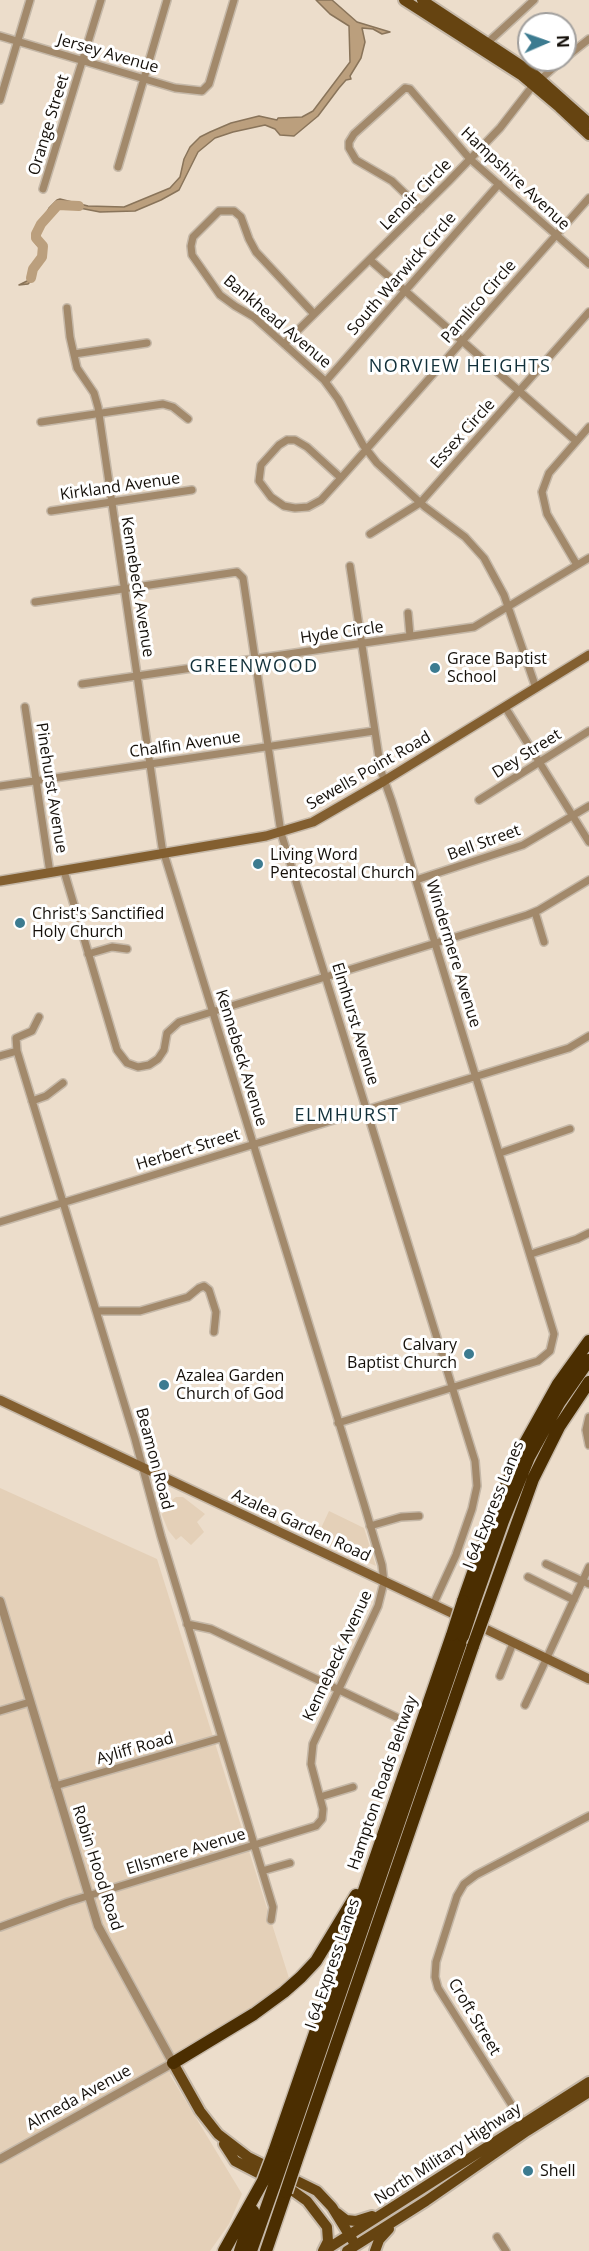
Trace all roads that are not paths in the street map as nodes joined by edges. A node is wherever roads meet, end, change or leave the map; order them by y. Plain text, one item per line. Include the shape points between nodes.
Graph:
1 (30, 0) edge
2 (101, 0) edge
3 (167, 0) edge
4 (234, 0) edge
5 (404, 0) edge
6 (534, 0) edge
7 (429, 5) edge
8 (0, 36) edge
9 (589, 39) edge
10 (18, 42) junction
11 (484, 45) junction
12 (577, 49) edge
13 (83, 61) junction
14 (549, 72) edge
15 (144, 79) junction
16 (537, 82) junction
17 (0, 100) edge
18 (589, 123) edge
19 (589, 135) edge
20 (470, 159) junction
21 (118, 167) dead end
22 (498, 184) junction
23 (43, 189) dead end
24 (589, 198) edge
25 (421, 209) junction
26 (556, 235) junction
27 (370, 260) junction
28 (589, 264) edge
29 (405, 291) junction
30 (67, 308) dead end
31 (589, 312) edge
32 (314, 314) junction
33 (462, 341) junction
34 (147, 343) dead end
35 (284, 344) junction
36 (74, 354) junction
37 (326, 381) junction
38 (519, 391) junction
39 (99, 414) junction
40 (188, 419) dead end
41 (41, 422) dead end
42 (589, 426) edge
43 (576, 441) junction
44 (366, 450) junction
45 (341, 478) junction
46 (192, 490) dead end
47 (111, 502) junction
48 (420, 503) junction
49 (51, 511) dead end
50 (370, 534) dead end
51 (589, 558) edge
52 (577, 565) junction
53 (350, 566) dead end
54 (124, 589) junction
55 (35, 602) dead end
56 (508, 606) junction
57 (408, 614) dead end
58 (410, 636) junction
59 (361, 644) junction
60 (589, 655) edge
61 (255, 659) junction
62 (137, 676) junction
63 (82, 684) dead end
64 (536, 688) junction
65 (25, 707) dead end
66 (505, 707) junction
67 (374, 731) junction
68 (589, 731) edge
69 (267, 747) junction
70 (539, 761) junction
71 (150, 764) junction
72 (36, 781) junction
73 (384, 781) junction
74 (0, 786) edge
75 (479, 800) dead end
76 (589, 806) edge
77 (573, 815) junction
78 (281, 832) junction
79 (589, 842) edge
80 (164, 853) junction
81 (64, 871) junction
82 (50, 873) junction
83 (416, 880) junction
84 (589, 880) edge
85 (0, 881) edge
86 (535, 912) junction
87 (544, 942) dead end
88 (435, 943) junction
89 (127, 949) dead end
90 (88, 954) junction
91 (327, 977) junction
92 (213, 1011) junction
93 (39, 1017) dead end
94 (589, 1036) edge
95 (16, 1051) junction
96 (0, 1056) edge
97 (476, 1076) junction
98 (63, 1083) dead end
99 (32, 1101) junction
100 (368, 1110) junction
101 (570, 1129) dead end
102 (253, 1144) junction
103 (500, 1153) junction
104 (63, 1203) junction
105 (0, 1222) edge
106 (589, 1233) edge
107 (531, 1254) junction
108 (97, 1311) junction
109 (214, 1332) dead end
110 (589, 1341) edge
111 (589, 1360) edge
112 (589, 1382) edge
113 (452, 1388) junction
114 (0, 1400) edge
115 (589, 1416) edge
116 (339, 1423) junction
117 (589, 1445) edge
118 (143, 1468) junction
119 (419, 1516) dead end
120 (370, 1526) junction
121 (546, 1564) dead end
122 (589, 1567) edge
123 (528, 1577) dead end
124 (384, 1582) junction
125 (586, 1583) edge
126 (574, 1600) junction
127 (0, 1601) edge
128 (468, 1604) junction
129 (433, 1605) junction
130 (187, 1624) junction
131 (457, 1636) junction
132 (513, 1643) junction
133 (546, 1658) junction
134 (500, 1676) dead end
135 (589, 1678) edge
136 (338, 1689) junction
137 (30, 1702) junction
138 (525, 1705) dead end
139 (0, 1711) edge
140 (396, 1717) dead end
141 (221, 1738) junction
142 (56, 1786) junction
143 (353, 1787) dead end
144 (320, 1797) junction
145 (589, 1816) edge
146 (381, 1843) junction
147 (254, 1846) junction
148 (290, 1863) dead end
149 (262, 1871) junction
150 (88, 1896) junction
151 (271, 1920) dead end
152 (0, 1927) edge
153 (173, 2063) junction
154 (589, 2082) edge
155 (589, 2092) edge
156 (523, 2123) junction
157 (218, 2134) junction
158 (279, 2154) junction
159 (0, 2160) edge
160 (268, 2184) junction
161 (299, 2184) junction
162 (397, 2205) junction
163 (336, 2212) junction
164 (403, 2216) junction
165 (497, 2237) dead end
166 (346, 2238) junction
167 (352, 2250) edge
168 (224, 2251) edge
169 (240, 2251) edge
170 (252, 2251) edge
171 (266, 2251) edge
172 (324, 2251) edge
173 (375, 2251) edge
174 (506, 2251) edge

1 - 10 street
2 - 13 street, Orange Street
3 - 15 street
4 - 15 street, Jersey Avenue via 207,87 196,92
5 - 7 main road
6 - 11 street
7 - 11 main road
8 - 10 street, Jersey Avenue
9 - 12 street, Lenoir Circle
10 - 13 street, Jersey Avenue
10 - 17 street
11 - 16 main road
13 - 15 street, Jersey Avenue
13 - 23 street, Orange Street
14 - 16 street, Lenoir Circle
15 - 21 street
16 - 18 main road
16 - 19 main road
16 - 20 street, Lenoir Circle
20 - 22 street, Hampshire Avenue
20 - 25 street, Lenoir Circle
20 - 25 street, Hampshire Avenue via 410,89 405,88 354,134 349,142 353,157 392,181
22 - 26 street, Hampshire Avenue
22 - 29 street, South Warwick Circle
24 - 26 street, Pamlico Circle
25 - 27 street, Lenoir Circle
26 - 28 street, Hampshire Avenue
26 - 33 street, Pamlico Circle
27 - 29 street
27 - 32 street, Lenoir Circle
29 - 33 street
29 - 37 street, South Warwick Circle
30 - 36 street, Kennebeck Avenue
31 - 38 street, Essex Circle
32 - 35 street, Lenoir Circle
32 - 35 street, Bankhead Avenue via 256,252 234,211 219,211 196,233 191,250 214,288
33 - 38 street
33 - 44 street, Pamlico Circle
34 - 36 street
35 - 37 street, Bankhead Avenue
36 - 39 street, Kennebeck Avenue via 80,375 94,393
37 - 44 street, Bankhead Avenue
38 - 43 street
38 - 48 street, Essex Circle
39 - 40 street via 163,404
39 - 41 street
39 - 47 street, Kennebeck Avenue
42 - 43 street
43 - 52 street via 549,473 542,500 546,514
44 - 45 street, Pamlico Circle
44 - 48 street, Bankhead Avenue
45 - 45 street, Pamlico Circle via 307,447 291,440 279,445 261,465 258,475 271,497 295,508 321,500
46 - 47 street, Kirkland Avenue
47 - 49 street, Kirkland Avenue
47 - 54 street, Kennebeck Avenue
48 - 50 street, Essex Circle
48 - 56 street, Bankhead Avenue via 475,547 492,570
51 - 52 street, Hyde Circle
52 - 56 street, Hyde Circle
53 - 59 street, Windermere Avenue
54 - 55 street
54 - 61 street, Elmhurst Avenue via 237,572 243,579
54 - 62 street, Kennebeck Avenue
56 - 58 street, Hyde Circle via 474,627
56 - 64 street, Bankhead Avenue
57 - 58 street
58 - 59 street, Hyde Circle
59 - 61 street, Hyde Circle
59 - 67 street, Windermere Avenue
60 - 64 main road, Sewells Point Road
61 - 62 street, Hyde Circle
61 - 69 street, Elmhurst Avenue
62 - 63 street, Hyde Circle
62 - 71 street, Kennebeck Avenue
64 - 66 main road, Sewells Point Road
65 - 72 street, Pinehurst Avenue
66 - 70 street
66 - 73 main road, Sewells Point Road
67 - 69 street, Chalfin Avenue
67 - 73 street, Windermere Avenue
68 - 70 street, Dey Street
69 - 71 street, Chalfin Avenue
69 - 78 street, Elmhurst Avenue
70 - 75 street, Dey Street
70 - 77 street
71 - 72 street, Chalfin Avenue
71 - 80 street, Kennebeck Avenue
72 - 74 street, Chalfin Avenue
72 - 82 street, Pinehurst Avenue
73 - 78 main road, Sewells Point Road via 331,812
73 - 83 street, Windermere Avenue
76 - 77 street, Bell Street
77 - 79 street
77 - 83 street, Bell Street via 509,852
78 - 80 main road, Sewells Point Road
78 - 91 street, Elmhurst Avenue
80 - 81 main road, Sewells Point Road
80 - 92 street, Kennebeck Avenue
81 - 82 main road, Sewells Point Road
81 - 90 street
82 - 85 main road, Sewells Point Road
83 - 88 street, Windermere Avenue
84 - 86 street
86 - 87 street
86 - 88 street
88 - 91 street
88 - 97 street, Windermere Avenue
89 - 90 street via 112,947
90 - 92 street via 119,1055 133,1065 144,1066 158,1059 174,1024
91 - 92 street
91 - 100 street, Elmhurst Avenue
92 - 102 street, Kennebeck Avenue
93 - 95 street via 32,1031 16,1038
94 - 97 street, Herbert Street via 569,1048
95 - 96 street
95 - 99 street, Beamon Road
97 - 100 street, Herbert Street
97 - 103 street, Windermere Avenue
98 - 99 street
99 - 104 street, Beamon Road
100 - 102 street, Herbert Street
100 - 113 street, Elmhurst Avenue
101 - 103 street
102 - 104 street, Herbert Street
102 - 116 street, Kennebeck Avenue
103 - 107 street, Windermere Avenue
104 - 105 street, Herbert Street
104 - 108 street, Beamon Road
106 - 107 street
107 - 113 street, Windermere Avenue via 554,1329 550,1351 535,1362
108 - 109 street via 140,1311 188,1297 204,1286 216,1312
108 - 118 street, Beamon Road
110 - 128 highway, Hampton Roads Beltway via 558,1384 523,1445 495,1510
111 - 128 highway, I 64 Express Lanes via 529,1457
112 - 171 highway, bridge via 559,1427 533,1479
113 - 116 street, Windermere Avenue
113 - 129 street, Elmhurst Avenue via 475,1461 477,1486 456,1555
114 - 118 main road, Azalea Garden Road
115 - 117 street
116 - 120 street, Kennebeck Avenue
118 - 124 main road, Azalea Garden Road
118 - 130 street, Beamon Road
119 - 120 street
120 - 124 street, Kennebeck Avenue
121 - 125 street
122 - 125 street
123 - 126 street
124 - 129 main road, Azalea Garden Road
124 - 136 street, Kennebeck Avenue via 378,1606
125 - 126 street
126 - 133 street
127 - 137 street, Robin Hood Road
128 - 131 highway, Hampton Roads Beltway, bridge
129 - 132 main road, Azalea Garden Road
130 - 136 street via 211,1629
130 - 141 street, Beamon Road
131 - 146 highway, Hampton Roads Beltway
131 - 158 highway, I 64 Express Lanes
132 - 133 main road, Azalea Garden Road
132 - 134 street
133 - 135 main road, Azalea Garden Road
133 - 138 street
136 - 140 street
136 - 144 street, Kennebeck Avenue via 311,1751
137 - 139 street
137 - 142 street, Robin Hood Road
141 - 142 street, Ayliff Road
141 - 147 street, Beamon Road
142 - 150 street, Robin Hood Road
143 - 144 street
144 - 147 street, Ellsmere Avenue via 323,1814 316,1826
145 - 156 street, Croft Street via 464,1884 436,1962 438,1988
146 - 153 highway via 368,1862 354,1900 316,1961 301,1977 262,2009
146 - 158 highway, Hampton Roads Beltway
147 - 149 street, Beamon Road
147 - 150 street, Ellsmere Avenue
148 - 149 street
149 - 151 street, Beamon Road via 273,1907
150 - 152 street, Ellsmere Avenue
150 - 153 street, Robin Hood Road via 105,1939
153 - 157 main road, Robin Hood Road via 204,2118
153 - 159 street, Almeda Avenue
154 - 156 main road, North Military Highway
155 - 164 main road, North Military Highway
156 - 162 main road, North Military Highway
157 - 161 main road, Robin Hood Road via 248,2157
157 - 172 main road via 235,2161 307,2201 328,2231
158 - 160 highway, I 64 Express Lanes, bridge
160 - 168 highway
160 - 169 highway
160 - 170 highway, I 64 Express Lanes
161 - 163 main road, Robin Hood Road via 317,2191
161 - 166 main road, Robin Hood Road
162 - 163 main road via 358,2221 346,2220
162 - 166 main road, North Military Highway
163 - 166 main road, Robin Hood Road
164 - 167 main road, North Military Highway
164 - 173 main road via 382,2237
165 - 174 street
166 - 167 main road, Robin Hood Road
166 - 172 main road, North Military Highway

